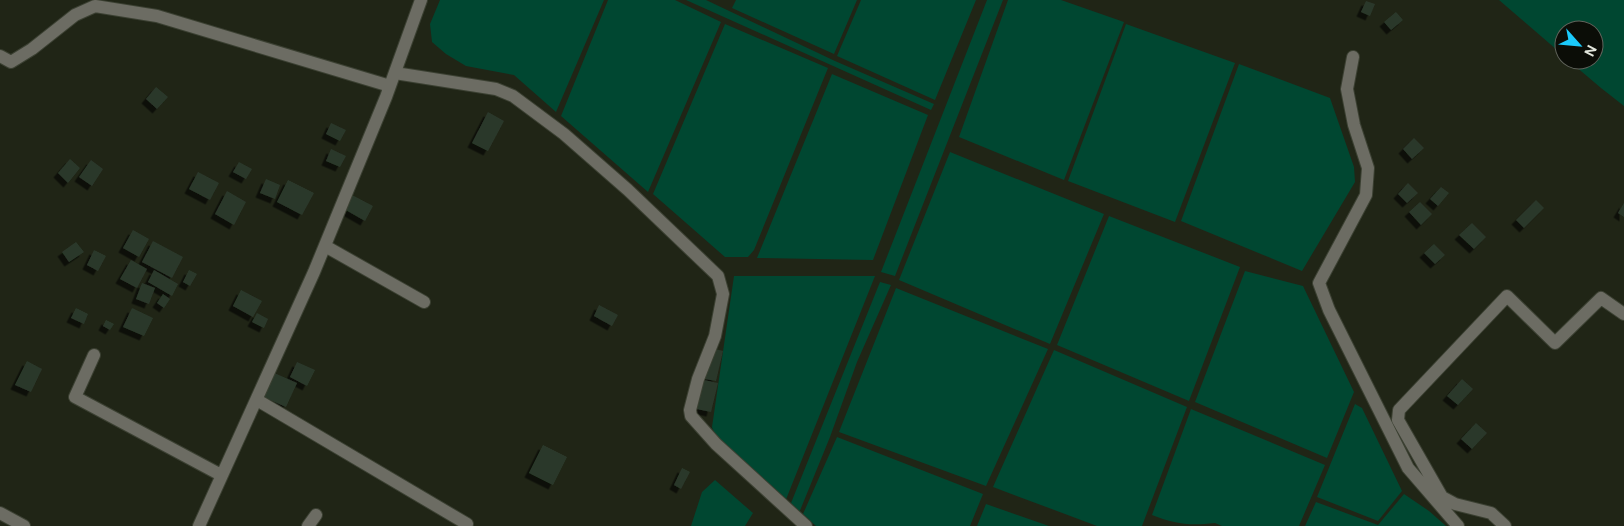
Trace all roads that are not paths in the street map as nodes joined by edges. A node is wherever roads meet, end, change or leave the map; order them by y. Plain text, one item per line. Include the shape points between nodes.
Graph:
1 (421, 0) edge
2 (0, 56) edge
3 (1353, 57) dead end
4 (395, 73) junction
5 (390, 86) junction
6 (325, 246) junction
7 (424, 302) dead end
8 (1624, 314) edge
9 (94, 355) dead end
10 (257, 400) junction
11 (221, 475) junction
12 (0, 513) edge
13 (316, 515) dead end
14 (467, 524) dead end
15 (24, 526) edge
16 (199, 526) edge
17 (308, 526) edge
18 (806, 526) edge
19 (1458, 526) edge
20 (1506, 526) edge

1 - 4 street
2 - 5 street via 11,62 75,15 95,6 156,16
3 - 19 street via 1347,89 1368,168 1366,195 1319,282 1329,310 1408,468
4 - 5 street
4 - 18 street via 496,89 513,96 571,140 628,190 718,276 724,294 715,336 698,379 691,416 716,444
5 - 6 street
6 - 7 street
6 - 10 street
8 - 20 street via 1601,298 1555,343 1507,296 1399,410 1398,420 1442,497 1455,504 1491,513
9 - 11 street via 75,397
10 - 11 street
10 - 14 street
11 - 16 street
12 - 15 street
13 - 17 street

